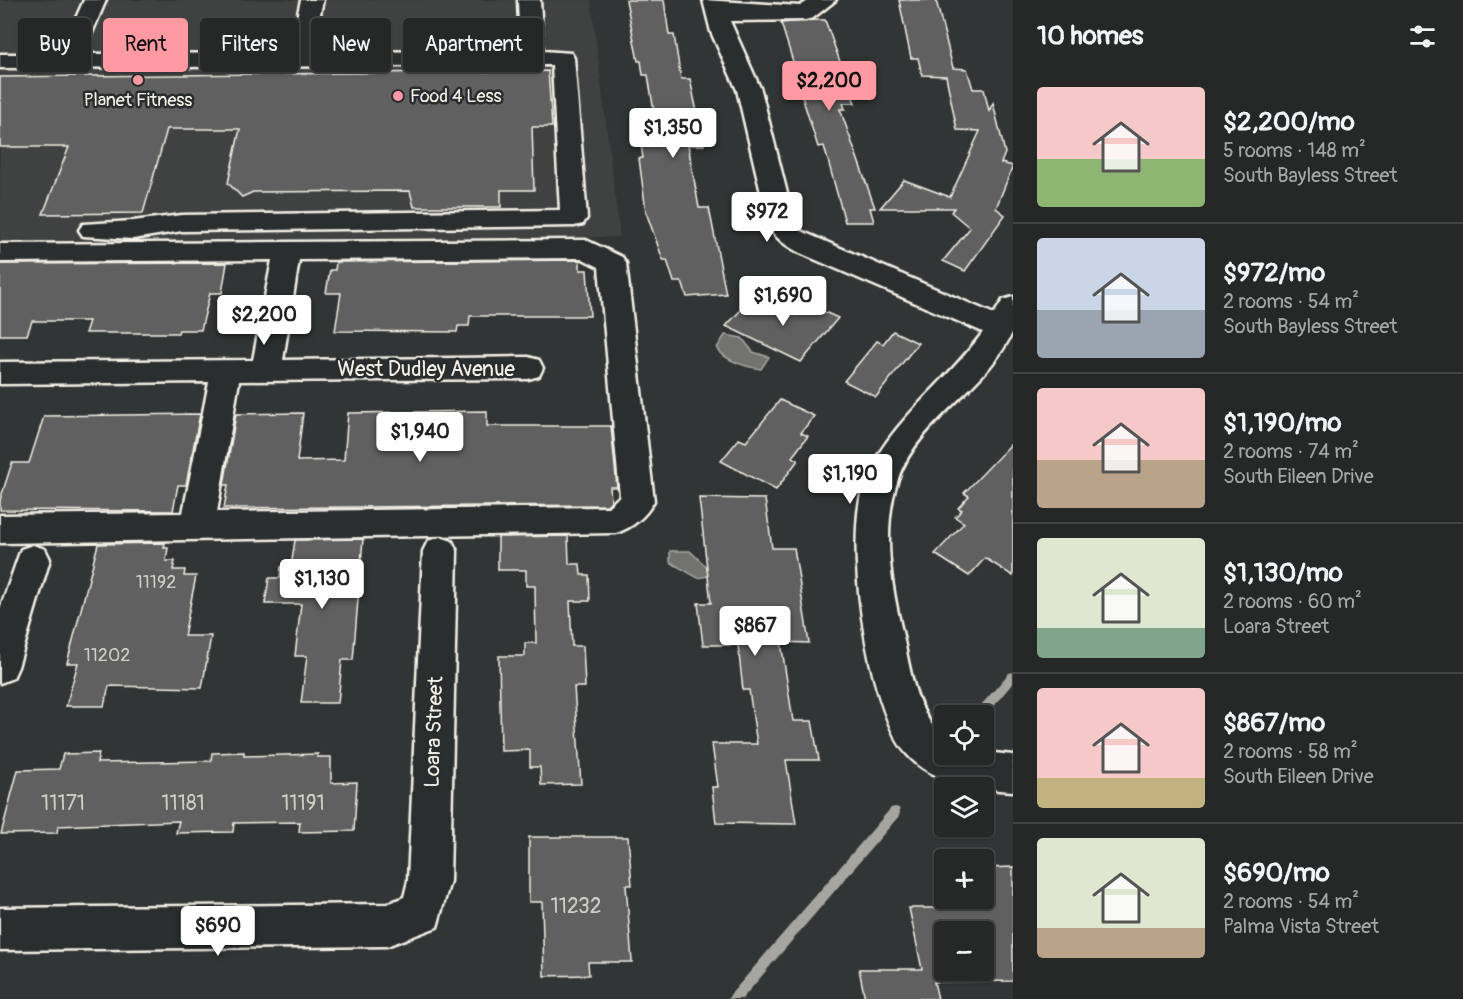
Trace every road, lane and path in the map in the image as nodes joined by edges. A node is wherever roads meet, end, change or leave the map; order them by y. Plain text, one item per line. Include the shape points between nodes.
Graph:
1 (95, 0) edge
2 (312, 0) edge
3 (529, 0) edge
4 (825, 0) edge
5 (716, 8) edge
6 (87, 18) edge
7 (530, 18) edge
8 (543, 59) edge
9 (91, 60) edge
10 (200, 60) edge
11 (299, 60) joint
12 (403, 60) edge
13 (0, 61) edge
14 (18, 61) edge
15 (0, 231) edge
16 (287, 251) junction
17 (0, 253) edge
18 (1007, 318) edge
19 (528, 368) dead end
20 (226, 370) junction
21 (266, 370) junction
22 (0, 373) edge
23 (197, 528) junction
24 (0, 529) edge
25 (440, 551) dead end
26 (33, 559) dead end
27 (0, 667) edge
28 (997, 772) edge
29 (0, 928) edge

1 - 6 street
2 - 11 street
3 - 7 street
4 - 5 street via 805,13
5 - 18 street via 722,32 749,90 778,218 791,237
8 - 15 street via 563,58 574,218 182,223 133,230
9 - 10 street
11 - 12 street
13 - 14 street
16 - 17 street
16 - 21 street
16 - 23 street via 586,249 612,263 638,501 616,520
18 - 28 street via 975,363 897,450 881,483 874,517 876,586 908,727 930,751 953,764
19 - 21 street, West Dudley Avenue
20 - 21 street, West Dudley Avenue
20 - 22 street, West Dudley Avenue
20 - 23 street
23 - 24 street
25 - 29 street, Loara Street via 429,881 422,912 387,925
26 - 27 street

